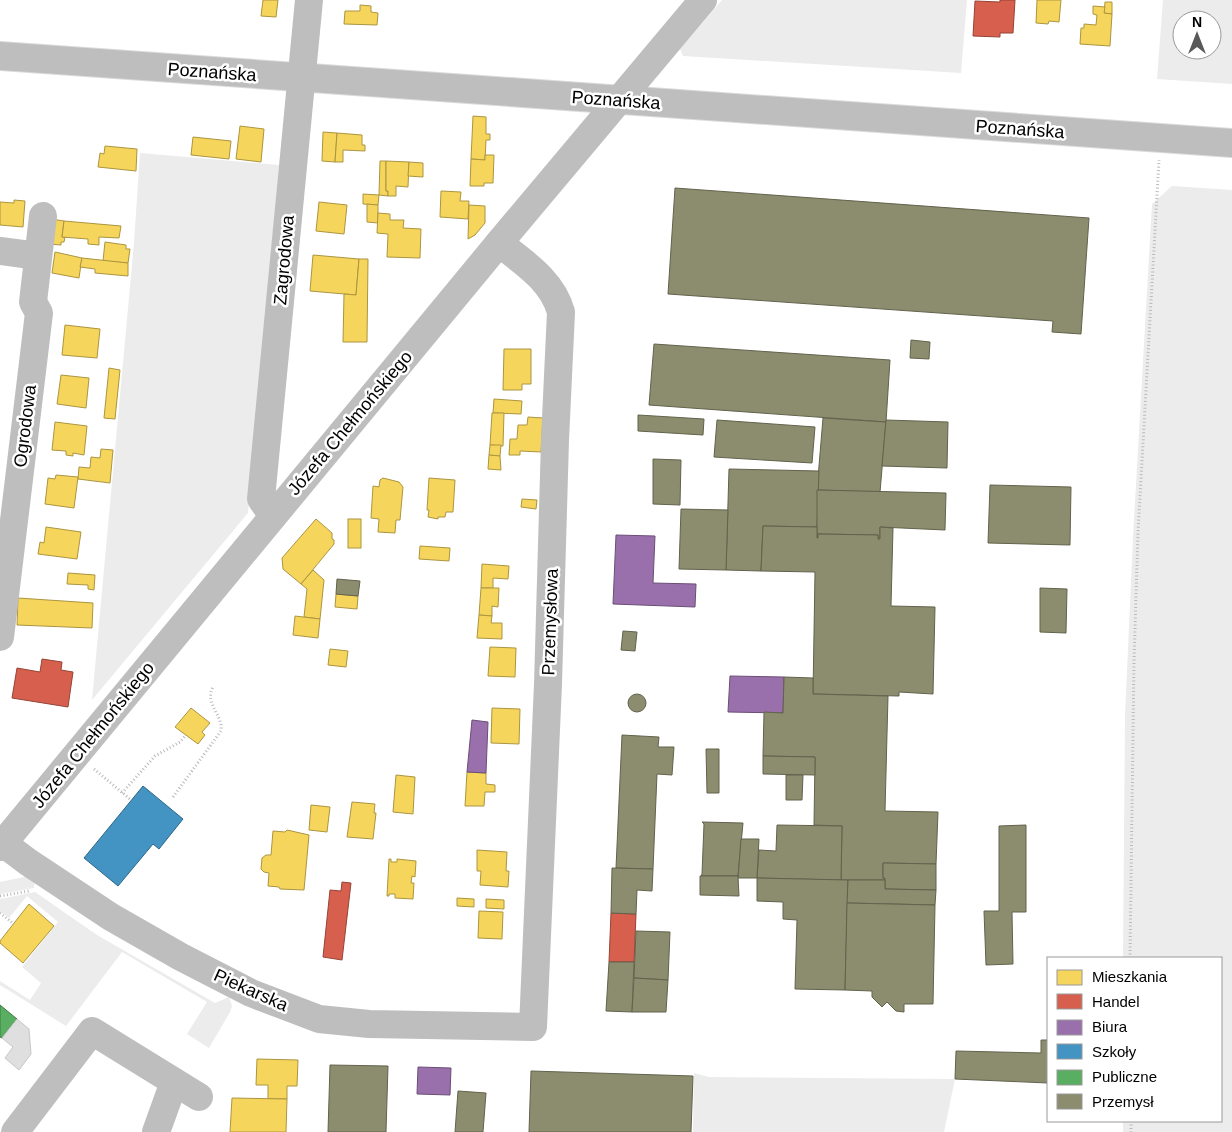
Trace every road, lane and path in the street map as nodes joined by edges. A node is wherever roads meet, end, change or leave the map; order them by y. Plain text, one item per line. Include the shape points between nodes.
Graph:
1 (309, 0) edge
2 (690, 5) edge
3 (0, 56) edge
4 (302, 77) junction
5 (619, 100) junction
6 (1232, 143) edge
7 (1160, 157) dead end
8 (43, 216) dead end
9 (499, 243) junction
10 (0, 252) edge
11 (38, 256) junction
12 (273, 516) junction
13 (0, 637) edge
14 (213, 688) dead end
15 (185, 736) dead end
16 (91, 767) dead end
17 (122, 793) junction
18 (174, 797) dead end
19 (131, 800) dead end
20 (1, 844) edge
21 (34, 890) dead end
22 (0, 896) edge
23 (0, 913) edge
24 (14, 924) dead end
25 (1130, 957) edge
26 (533, 1027) joint
27 (174, 1082) junction
28 (198, 1097) dead end
29 (15, 1132) edge
30 (156, 1132) edge

1 - 4 street, Zagrodowa
2 - 5 street, Józefa Chełmońskiego
3 - 4 street, Poznańska
4 - 5 street, Poznańska
4 - 12 street, Zagrodowa via 261,499
5 - 6 street, Poznańska
5 - 9 street, Józefa Chełmońskiego
7 - 25 path via 1137,562
8 - 11 street, Ogrodowa
9 - 12 street, Józefa Chełmońskiego
9 - 26 street, Przemysłowa via 548,285 561,312
10 - 11 street
11 - 13 street, Ogrodowa via 33,302 39,313
12 - 20 street, Józefa Chełmońskiego
14 - 18 path via 210,700 220,720 221,731
15 - 17 path via 155,756
16 - 17 path
17 - 19 path
20 - 26 street, Piekarska via 111,917 181,957 251,993 319,1019 378,1024
21 - 22 path
23 - 24 path
27 - 28 street
27 - 29 street via 92,1031
27 - 30 street

